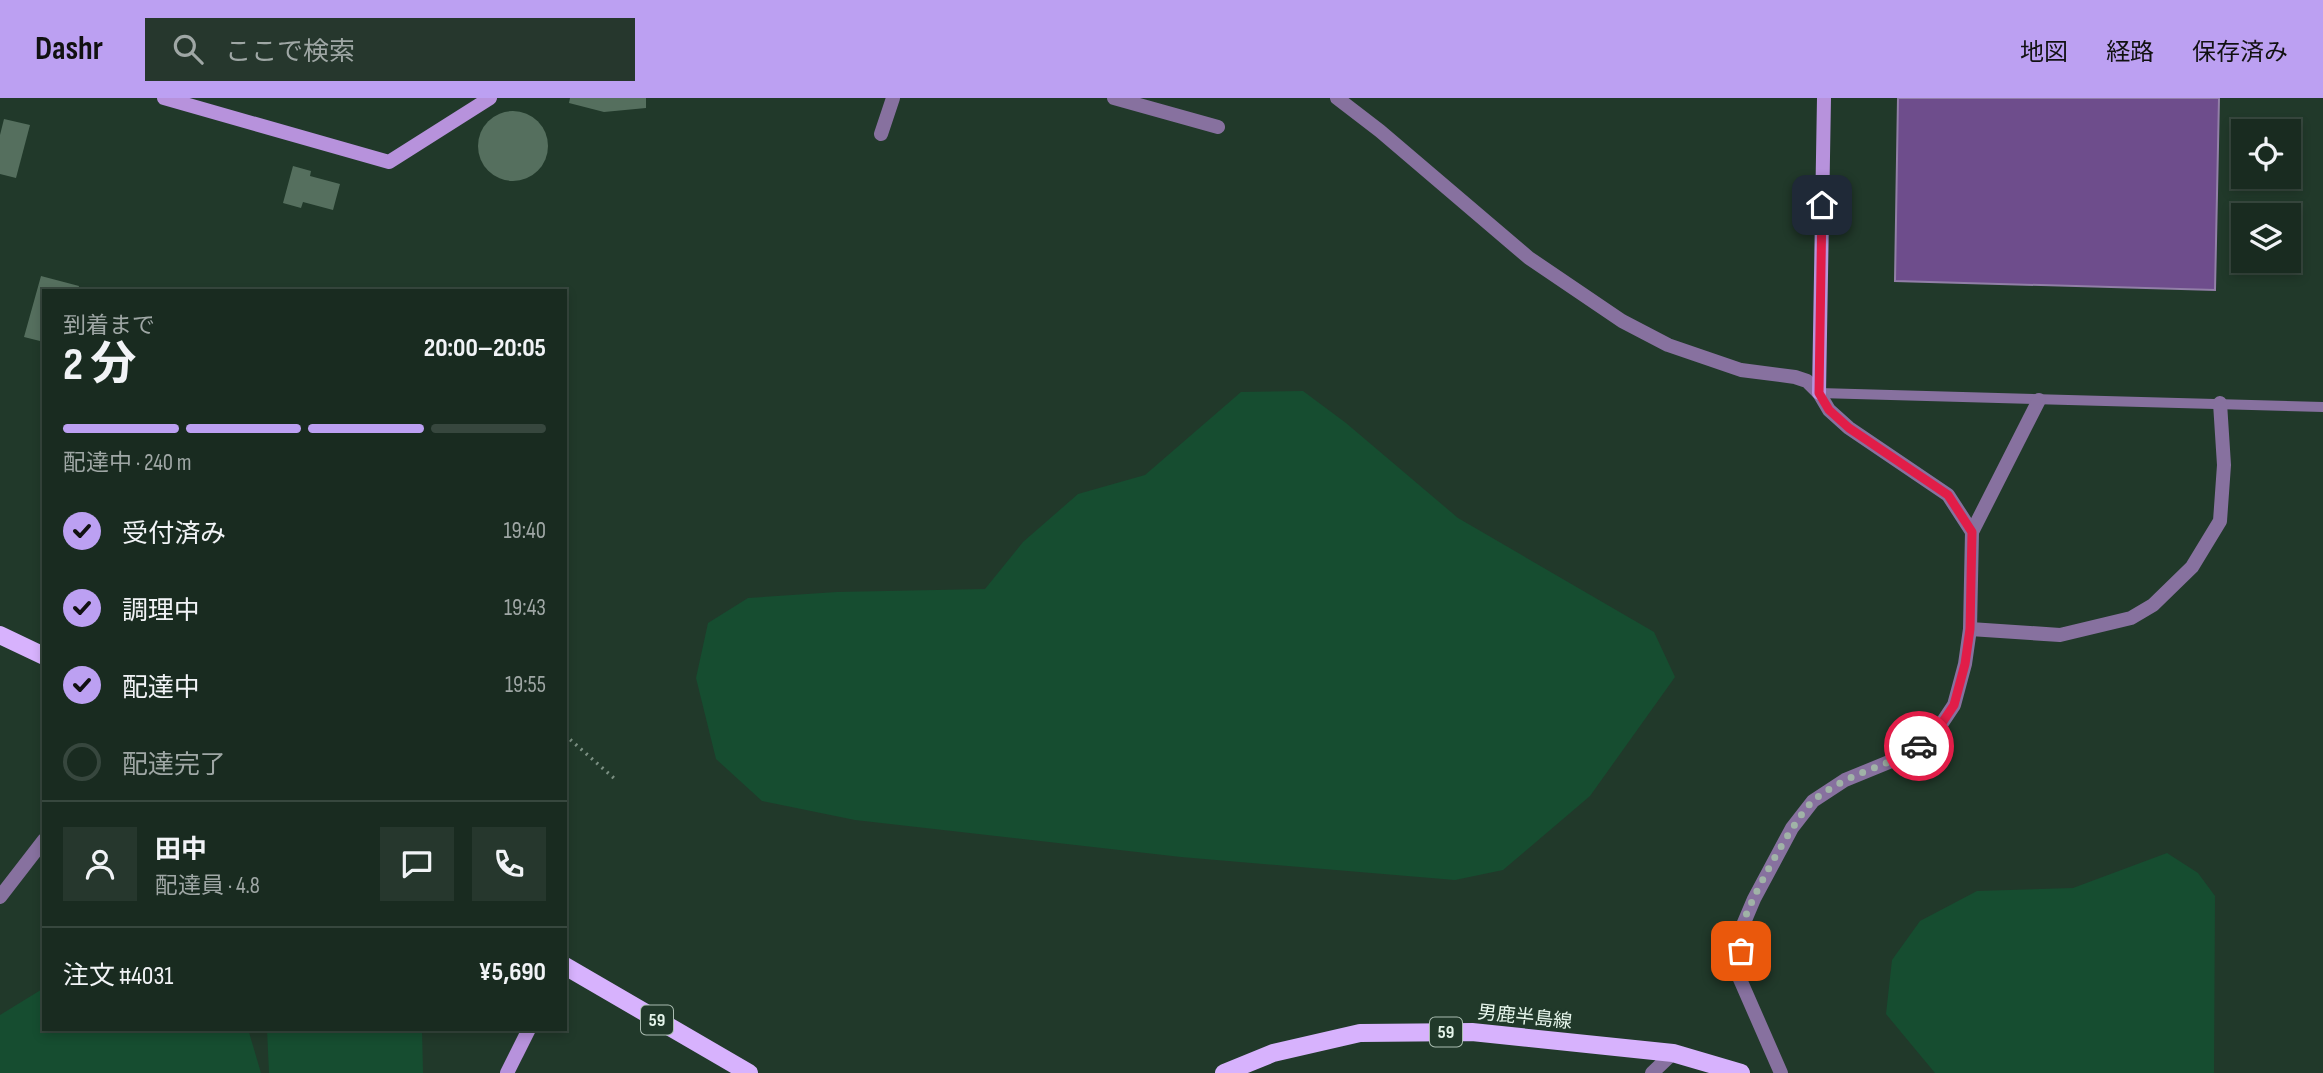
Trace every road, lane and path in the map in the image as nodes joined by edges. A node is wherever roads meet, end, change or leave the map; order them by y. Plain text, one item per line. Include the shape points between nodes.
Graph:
1 (164, 98) edge
2 (490, 98) edge
3 (892, 98) edge
4 (1114, 98) edge
5 (1337, 98) edge
6 (1824, 98) edge
7 (1218, 127) dead end
8 (881, 134) dead end
9 (1819, 393) junction
10 (2039, 400) junction
11 (2220, 403) junction
12 (2323, 407) edge
13 (1972, 532) junction
14 (1970, 629) junction
15 (0, 635) edge
16 (42, 655) edge
17 (567, 737) edge
18 (616, 780) dead end
19 (42, 843) edge
20 (0, 897) edge
21 (567, 968) edge
22 (528, 1031) edge
23 (1673, 1053) junction
24 (507, 1073) edge
25 (748, 1073) edge
26 (1224, 1073) edge
27 (1652, 1073) edge
28 (1741, 1073) edge
29 (1781, 1073) edge

1 - 2 street via 389,162
3 - 8 street
4 - 7 street
5 - 9 street via 1529,258 1622,321 1668,345 1741,370 1795,377
6 - 9 street
9 - 10 lane
9 - 13 street via 1849,428 1948,495
10 - 11 lane
10 - 13 street
11 - 12 lane
11 - 14 street via 2224,465 2220,520 2192,567 2153,606 2131,618 2060,635
13 - 14 street
14 - 29 street via 1954,705 1940,726 1911,753 1845,780 1813,801 1792,828 1754,899 1743,925 1739,977
15 - 16 main road
17 - 18 path
19 - 20 street
21 - 25 main road, 59
22 - 24 street
23 - 26 main road, 男鹿半島線 / 59 via 1472,1032 1360,1033 1273,1053
23 - 27 street
23 - 28 main road, 男鹿半島線 / 59

